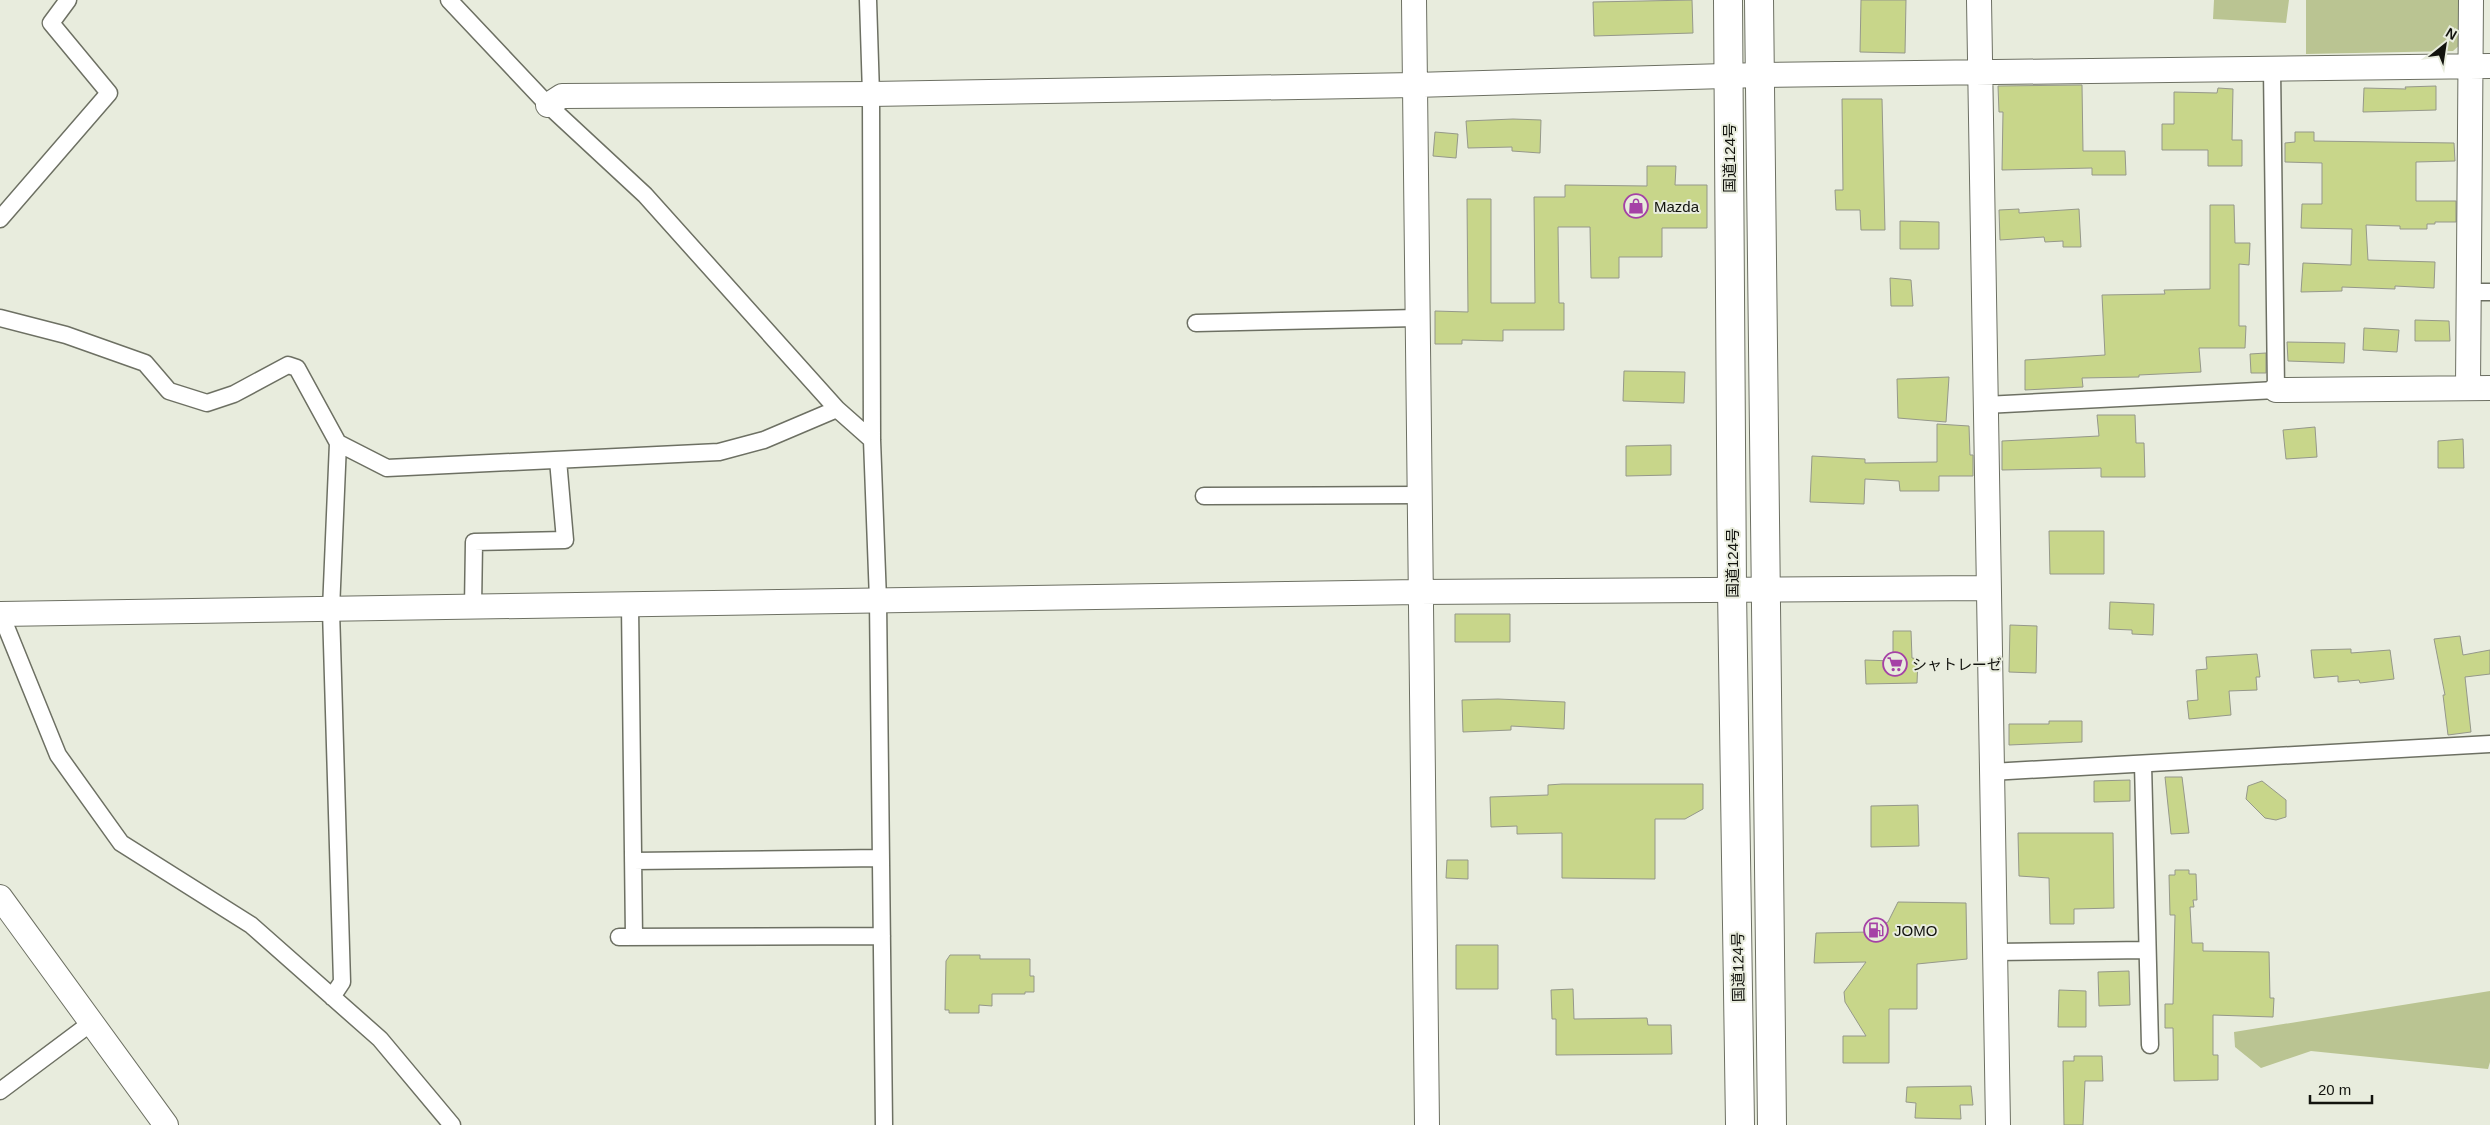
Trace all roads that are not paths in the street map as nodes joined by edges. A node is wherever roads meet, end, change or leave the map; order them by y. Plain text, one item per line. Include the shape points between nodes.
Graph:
1 (68, 0) edge
2 (449, 0) edge
3 (868, 0) edge
4 (1414, 0) edge
5 (1728, 0) edge
6 (1760, 0) edge
7 (1978, 0) edge
8 (2471, 0) edge
9 (2481, 66) edge
10 (2272, 68) junction
11 (1980, 72) junction
12 (1760, 76) junction
13 (1729, 77) junction
14 (1415, 85) junction
15 (871, 94) junction
16 (548, 105) junction
17 (0, 219) edge
18 (2480, 292) edge
19 (0, 318) edge
20 (1417, 318) junction
21 (1196, 323) dead end
22 (2479, 388) edge
23 (2276, 390) junction
24 (1984, 406) junction
25 (837, 409) junction
26 (872, 440) junction
27 (338, 443) junction
28 (558, 460) junction
29 (1418, 495) junction
30 (1204, 496) dead end
31 (1988, 588) junction
32 (1732, 589) junction
33 (1767, 591) junction
34 (1419, 592) junction
35 (878, 600) junction
36 (630, 605) junction
37 (473, 608) junction
38 (332, 610) junction
39 (0, 613) edge
40 (2490, 744) edge
41 (2143, 764) junction
42 (1991, 772) junction
43 (881, 858) junction
44 (633, 861) junction
45 (0, 898) edge
46 (882, 936) junction
47 (2146, 950) junction
48 (1994, 952) junction
49 (332, 997) junction
50 (91, 1023) junction
51 (2150, 1045) dead end
52 (0, 1091) edge
53 (166, 1125) edge
54 (452, 1125) edge
55 (884, 1125) edge
56 (1427, 1125) edge
57 (1740, 1125) edge
58 (1772, 1125) edge
59 (1998, 1125) edge

1 - 17 street via 51,24 109,94
2 - 16 street
3 - 15 street
4 - 14 street
5 - 13 highway, 国道124号
6 - 12 highway
7 - 11 street
8 - 9 street
9 - 10 street
9 - 18 street
10 - 11 street
10 - 23 street
11 - 12 street
11 - 24 street
12 - 13 street
12 - 33 highway
13 - 14 street
13 - 32 highway, 国道124号
14 - 15 street
14 - 20 street
15 - 16 street via 562,96
15 - 26 street
16 - 25 street via 645,195
18 - 22 street
19 - 27 street via 145,363 170,391 208,403 234,394 288,365 297,368
20 - 21 street
20 - 29 street
22 - 23 street
23 - 24 street
24 - 31 street
25 - 26 street
25 - 28 street via 764,440 720,452
26 - 35 street
27 - 28 street via 386,468
27 - 38 street
28 - 37 street via 565,540 474,542
29 - 30 street
29 - 34 street
31 - 33 street
31 - 42 street
32 - 33 street
32 - 34 street
32 - 57 highway, 国道124号
33 - 58 highway
34 - 35 street
34 - 56 street
35 - 36 street
35 - 43 street
36 - 37 street
36 - 44 street
37 - 38 street
38 - 39 street
38 - 49 street via 342,982
39 - 49 street via 58,755 121,843 251,925
40 - 41 street
41 - 42 street
41 - 47 street
42 - 48 street
43 - 44 street
43 - 46 street
44 - 46 street via 627,937
45 - 50 street
46 - 55 street
47 - 48 street
47 - 51 street
48 - 59 street
49 - 54 street via 380,1039
50 - 52 street
50 - 53 street

